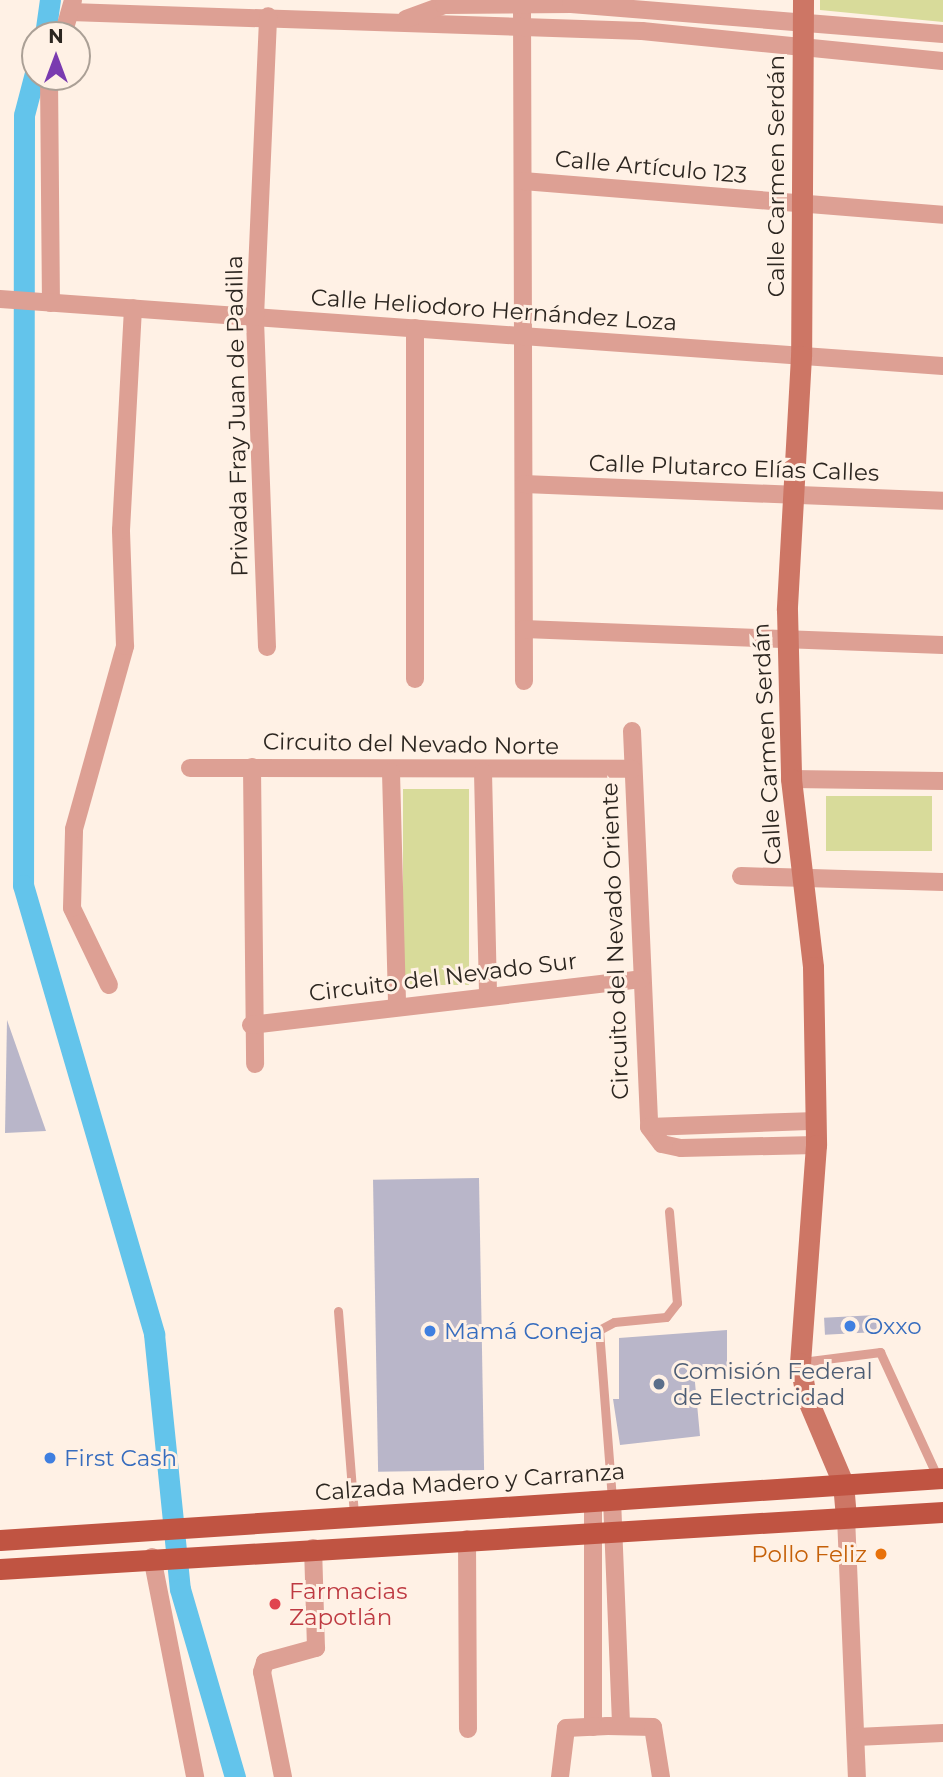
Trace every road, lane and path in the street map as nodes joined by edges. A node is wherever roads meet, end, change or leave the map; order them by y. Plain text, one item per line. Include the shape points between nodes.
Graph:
1 (803, 0) edge
2 (72, 6) edge
3 (522, 6) junction
4 (321, 9) edge
5 (268, 16) junction
6 (406, 19) junction
7 (804, 22) junction
8 (522, 30) junction
9 (943, 34) edge
10 (803, 47) junction
11 (943, 61) edge
12 (49, 91) edge
13 (523, 181) junction
14 (802, 204) junction
15 (943, 215) edge
16 (2, 300) edge
17 (46, 303) junction
18 (133, 308) junction
19 (255, 317) junction
20 (415, 328) junction
21 (523, 336) junction
22 (801, 356) junction
23 (943, 366) edge
24 (524, 484) junction
25 (794, 495) junction
26 (943, 501) edge
27 (524, 629) junction
28 (788, 639) junction
29 (943, 645) edge
30 (267, 647) dead end
31 (415, 679) dead end
32 (524, 681) dead end
33 (632, 731) dead end
34 (252, 767) junction
35 (190, 768) dead end
36 (632, 769) junction
37 (391, 772) junction
38 (483, 772) junction
39 (791, 779) junction
40 (943, 781) edge
41 (741, 876) dead end
42 (800, 878) junction
43 (943, 882) edge
44 (641, 979) junction
45 (109, 985) dead end
46 (488, 996) junction
47 (397, 1007) junction
48 (251, 1025) junction
49 (255, 1064) dead end
50 (816, 1121) junction
51 (649, 1127) junction
52 (816, 1145) junction
53 (669, 1211) dead end
54 (338, 1311) dead end
55 (800, 1363) junction
56 (940, 1478) edge
57 (843, 1483) junction
58 (603, 1499) junction
59 (418, 1512) junction
60 (943, 1512) edge
61 (354, 1516) junction
62 (846, 1517) junction
63 (244, 1523) junction
64 (603, 1531) junction
65 (467, 1539) junction
66 (0, 1540) edge
67 (420, 1542) junction
68 (313, 1548) junction
69 (247, 1551) junction
70 (156, 1557) junction
71 (0, 1569) edge
72 (621, 1726) junction
73 (593, 1727) junction
74 (468, 1729) dead end
75 (943, 1733) edge
76 (856, 1737) junction
77 (195, 1777) edge
78 (283, 1777) edge
79 (560, 1777) edge
80 (661, 1777) edge
81 (858, 1777) edge

1 - 7 street, Calle Carmen Serdán
2 - 5 street
3 - 6 street via 444,5
3 - 7 street
3 - 8 street
4 - 5 street
4 - 6 street
5 - 19 street, Privada Fray Juan de Padilla
6 - 8 street via 440,27
7 - 9 street
7 - 10 street, Calle Carmen Serdán
8 - 10 street via 642,32
8 - 13 street
10 - 11 street
10 - 14 street, Calle Carmen Serdán
12 - 17 street
13 - 14 street, Calle Artículo 123
13 - 21 street
14 - 15 street, Calle Artículo 123
14 - 22 street, Calle Carmen Serdán
16 - 17 street, Calle Heliodoro Hernández Loza
17 - 18 street, Calle Heliodoro Hernández Loza
18 - 19 street, Calle Heliodoro Hernández Loza
18 - 45 street via 121,530 125,646 74,830 72,908
19 - 20 street, Calle Heliodoro Hernández Loza
19 - 30 street, Privada Fray Juan de Padilla
20 - 21 street, Calle Heliodoro Hernández Loza
20 - 31 street
21 - 22 street, Calle Heliodoro Hernández Loza
21 - 24 street
22 - 23 street, Calle Heliodoro Hernández Loza
22 - 25 street, Calle Carmen Serdán
24 - 25 street, Calle Plutarco Elías Calles
24 - 27 street
25 - 26 street, Calle Plutarco Elías Calles
25 - 28 street, Calle Carmen Serdán
27 - 28 street
27 - 32 street
28 - 29 street
28 - 39 street, Calle Carmen Serdán
33 - 36 street, Circuito del Nevado Oriente
34 - 35 street, Circuito del Nevado Norte
34 - 37 street, Circuito del Nevado Norte
34 - 48 street
36 - 38 street, Circuito del Nevado Norte
36 - 44 street, Circuito del Nevado Oriente
37 - 38 street, Circuito del Nevado Norte
37 - 47 street
38 - 46 street
39 - 40 street
39 - 42 street, Calle Carmen Serdán
41 - 42 street
42 - 43 street
42 - 50 street, Calle Carmen Serdán via 813,967
44 - 46 street, Circuito del Nevado Sur
44 - 51 street, Circuito del Nevado Oriente
46 - 47 street, Circuito del Nevado Sur
47 - 48 street, Circuito del Nevado Sur
48 - 49 street
50 - 51 street
50 - 52 street, Calle Carmen Serdán
51 - 52 street, Circuito del Nevado Oriente via 662,1144
52 - 55 street, Calle Carmen Serdán
53 - 58 lane via 677,1303 666,1317 614,1322 599,1330
54 - 61 lane
55 - 56 lane via 880,1352
55 - 57 street, Calle Carmen Serdán via 806,1396
56 - 57 main road, Calzada Madero y Carranza
57 - 58 main road, Calzada Madero y Carranza
57 - 62 street, Calle Carmen Serdán
58 - 59 main road, Calzada Madero y Carranza
58 - 64 street
59 - 61 main road, Calzada Madero y Carranza
59 - 67 main road
60 - 62 main road
61 - 63 main road, Calzada Madero y Carranza
62 - 64 main road
62 - 76 street
63 - 66 main road, Calzada Madero y Carranza
63 - 69 main road
64 - 65 main road
64 - 72 street
64 - 73 street
65 - 67 main road
65 - 74 street
67 - 68 main road
68 - 69 main road
68 - 78 street via 316,1647 265,1662 262,1672
69 - 70 main road
70 - 71 main road
70 - 77 street
72 - 73 street
72 - 80 street via 653,1727 659,1734
73 - 79 street via 566,1728 560,1737
75 - 76 street
76 - 81 street

